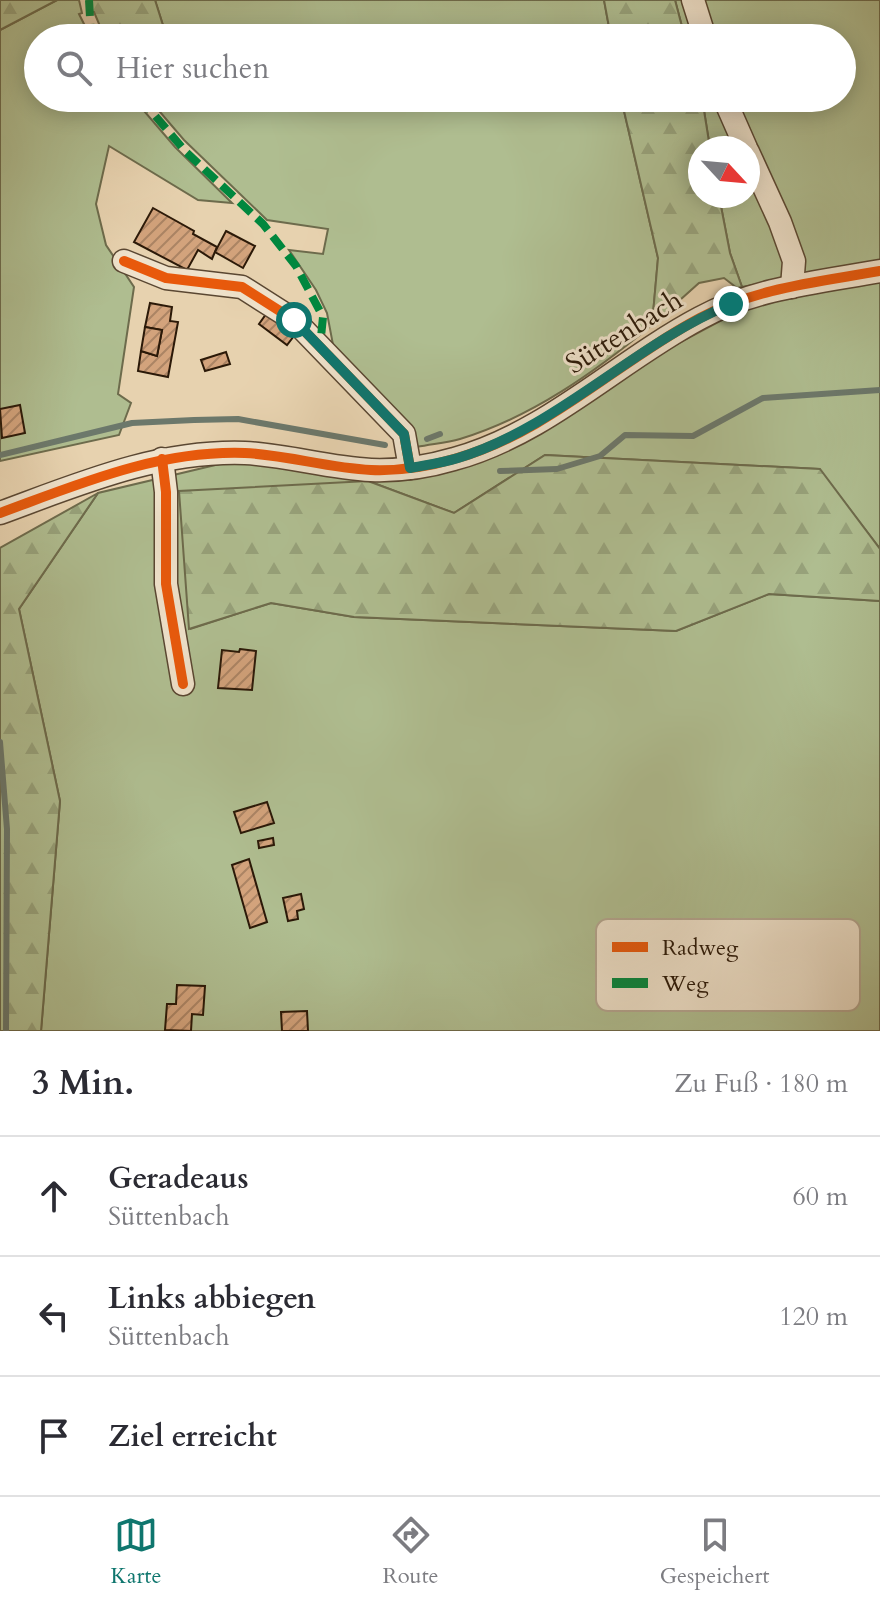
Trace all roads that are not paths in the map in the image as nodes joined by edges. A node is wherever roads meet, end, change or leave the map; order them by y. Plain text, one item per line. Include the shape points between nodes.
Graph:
1 (693, 0) edge
2 (701, 24) edge
3 (730, 112) edge
4 (741, 136) edge
5 (760, 178) edge
6 (124, 261) dead end
7 (880, 271) edge
8 (792, 287) junction
9 (162, 459) junction
10 (410, 468) junction
11 (0, 513) edge
12 (183, 684) dead end

1 - 2 street
3 - 4 street
5 - 8 street via 794,261
6 - 10 street via 166,278 242,287 294,320 404,434
7 - 8 street, Süttenbach
8 - 10 street, Süttenbach via 748,297 698,319 507,439 457,459
9 - 10 street, Süttenbach via 246,453 369,470
9 - 11 street, Süttenbach
9 - 12 street via 166,584

